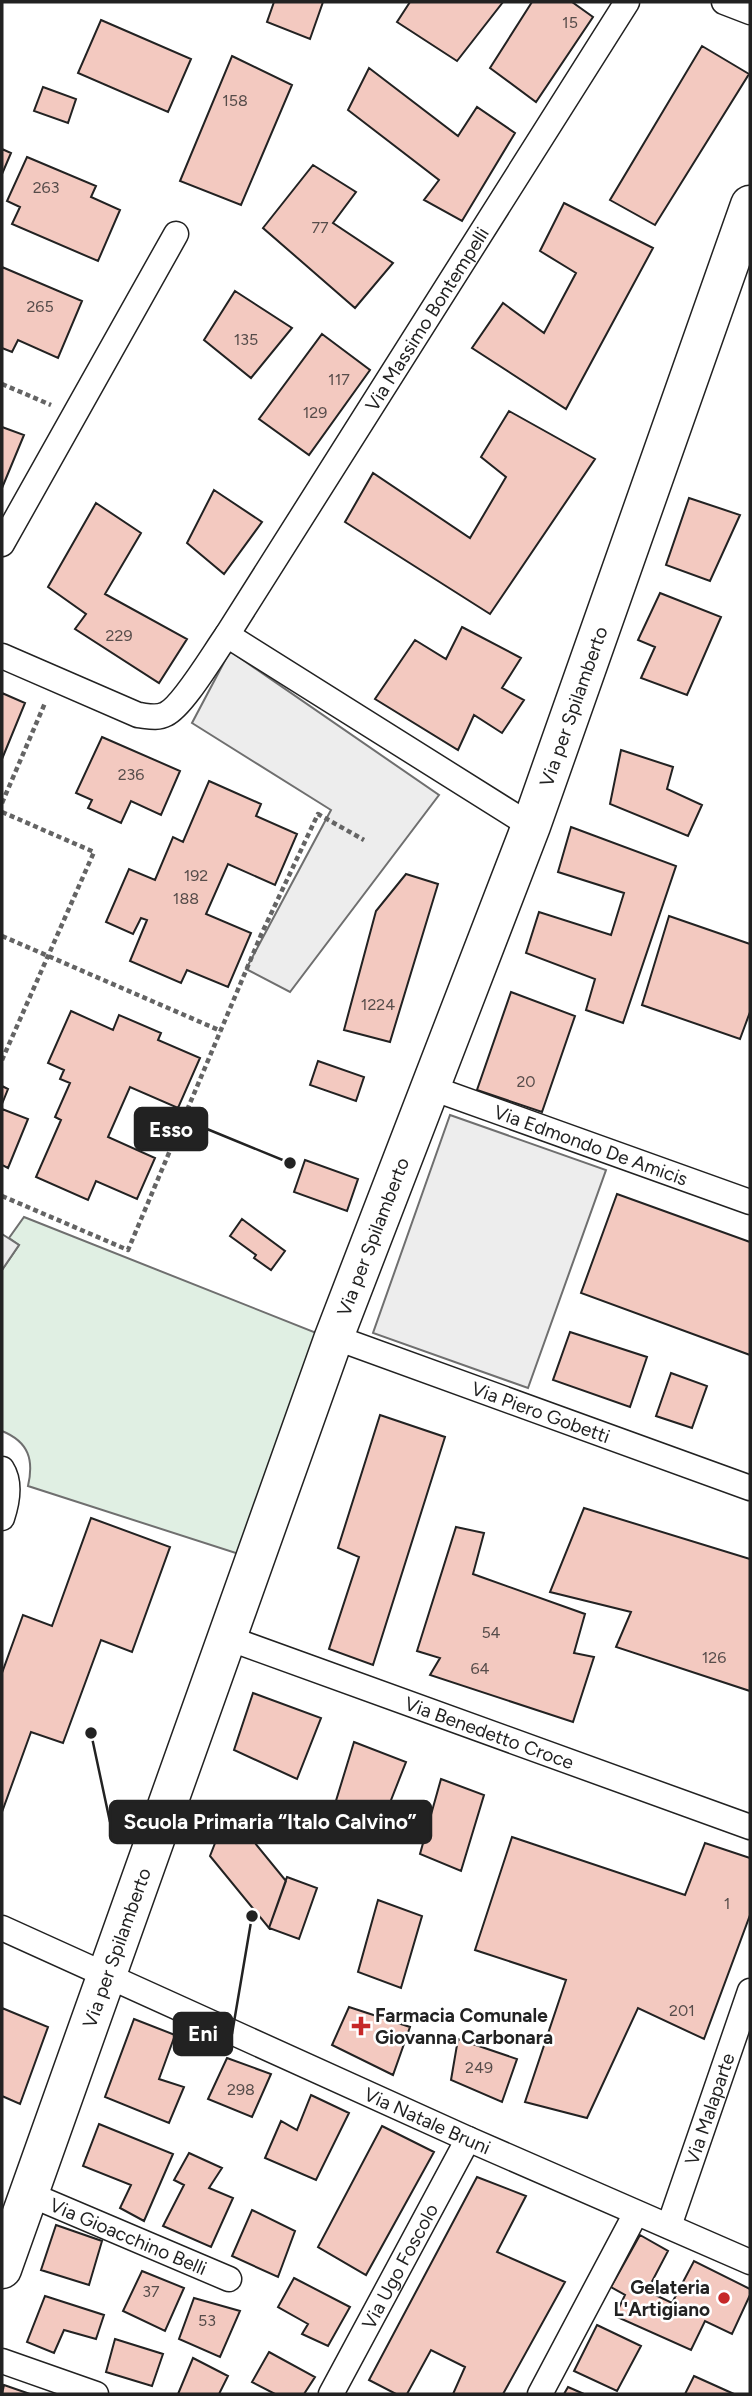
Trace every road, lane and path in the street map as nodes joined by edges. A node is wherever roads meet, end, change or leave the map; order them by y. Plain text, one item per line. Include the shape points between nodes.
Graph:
1 (627, 2) edge
2 (724, 2) edge
3 (750, 12) edge
4 (750, 205) edge
5 (176, 234) dead end
6 (2, 384) edge
7 (74, 415) junction
8 (2, 544) edge
9 (226, 635) junction
10 (2, 656) edge
11 (55, 680) junction
12 (2, 803) edge
13 (2, 812) edge
14 (531, 826) junction
15 (364, 839) dead end
16 (2, 936) edge
17 (48, 956) junction
18 (221, 1031) junction
19 (2, 1060) edge
20 (429, 1087) junction
21 (2, 1196) edge
22 (750, 1202) edge
23 (334, 1336) junction
24 (2, 1469) edge
25 (750, 1488) edge
26 (2, 1518) edge
27 (228, 1638) junction
28 (750, 1827) edge
29 (2, 1928) edge
30 (106, 1975) junction
31 (750, 1991) edge
32 (468, 2139) junction
33 (29, 2194) junction
34 (636, 2213) junction
35 (669, 2226) junction
36 (750, 2262) edge
37 (2, 2269) edge
38 (229, 2279) dead end
39 (2, 2361) edge
40 (96, 2394) edge
41 (331, 2394) edge
42 (540, 2394) edge

1 - 9 street, Via Massimo Bontempelli
2 - 3 street
4 - 14 main road, Via per Spilamberto
5 - 7 street
6 - 7 path
7 - 8 street
9 - 11 street, Via Massimo Bontempelli via 178,704 156,717 138,715
9 - 14 street
10 - 11 street, Via Massimo Bontempelli
11 - 12 path
13 - 17 path via 94,852
14 - 20 main road, Via per Spilamberto
15 - 18 path via 318,814
16 - 17 path
17 - 18 path
17 - 19 path
18 - 21 path via 128,1250
20 - 22 street, Via Edmondo De Amicis
20 - 23 main road, Via per Spilamberto
23 - 25 street, Via Piero Gobetti
23 - 27 main road, Via per Spilamberto
24 - 26 street via 8,1489
27 - 28 street, Via Benedetto Croce
27 - 30 main road, Via per Spilamberto
29 - 30 street, Via Natale Bruni
30 - 32 street, Via Natale Bruni
30 - 33 main road, Via per Spilamberto
31 - 35 street, Via Malaparte
32 - 34 street, Via Natale Bruni
32 - 41 street, Via Ugo Foscolo
33 - 37 main road, Via per Spilamberto
33 - 38 street, Via Gioacchino Belli
34 - 35 street, Via Natale Bruni
34 - 42 street
35 - 36 street, Via Natale Bruni
39 - 40 street

